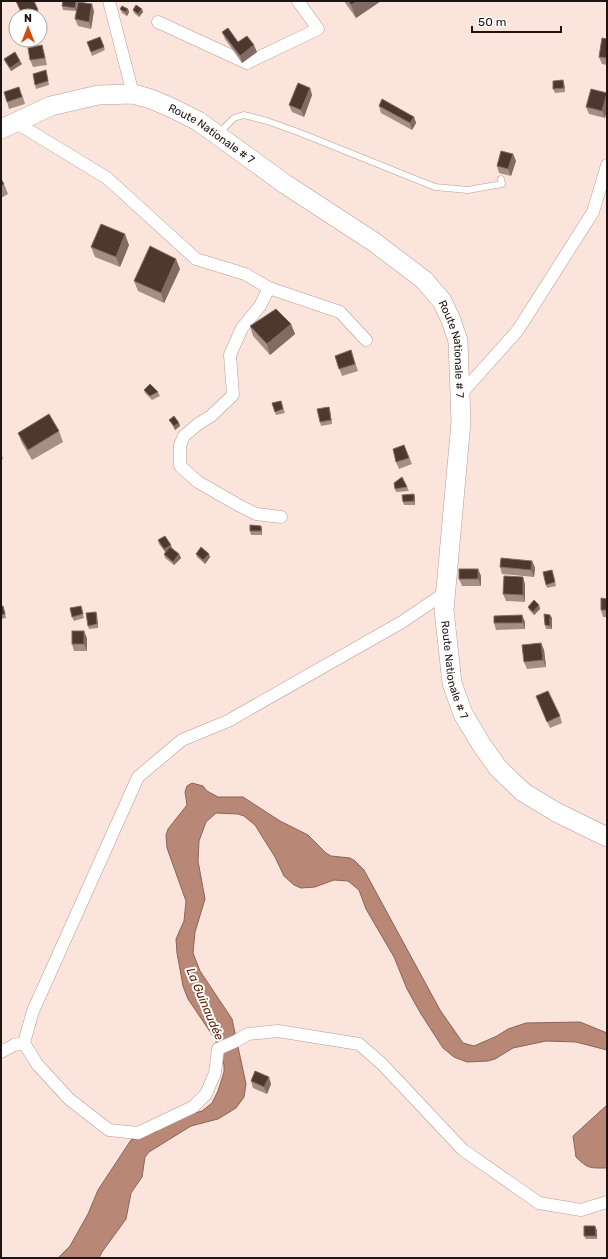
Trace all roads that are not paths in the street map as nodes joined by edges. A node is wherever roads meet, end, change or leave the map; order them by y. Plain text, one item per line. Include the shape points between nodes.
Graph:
1 (109, 1) edge
2 (298, 1) edge
3 (158, 22) dead end
4 (133, 94) junction
5 (8, 126) edge
6 (217, 135) junction
7 (607, 165) edge
8 (501, 179) dead end
9 (269, 288) junction
10 (366, 340) dead end
11 (460, 395) junction
12 (281, 517) dead end
13 (445, 593) junction
14 (607, 837) edge
15 (24, 1043) junction
16 (1, 1052) edge
17 (607, 1202) edge

1 - 4 street
2 - 3 street via 318,29 247,63
4 - 5 main road, Route Nationale # 7 via 98,95 51,106
4 - 6 main road, Route Nationale # 7 via 172,108 198,121
5 - 9 street via 106,178 196,259 245,274
6 - 8 lane via 234,118 244,115 298,132 435,187 468,190 502,184
6 - 11 main road, Route Nationale # 7 via 285,184 374,242 424,280 442,302 458,341
7 - 11 street via 593,212 518,330
9 - 10 street via 340,312
9 - 12 street via 260,306 242,328 230,355 233,395 184,436 180,445 180,466 198,482 240,506 256,514
11 - 13 main road, Route Nationale # 7 via 461,422
13 - 14 main road, Route Nationale # 7 via 444,610 452,683 463,714 481,744 498,768 523,792 556,812
13 - 15 street via 402,622 228,721 182,740 138,777 33,1011
15 - 16 street
15 - 17 street via 37,1064 69,1099 109,1130 138,1133 193,1107 206,1094 216,1074 218,1049 248,1034 278,1031 359,1044 382,1064 463,1150 539,1203 581,1210

